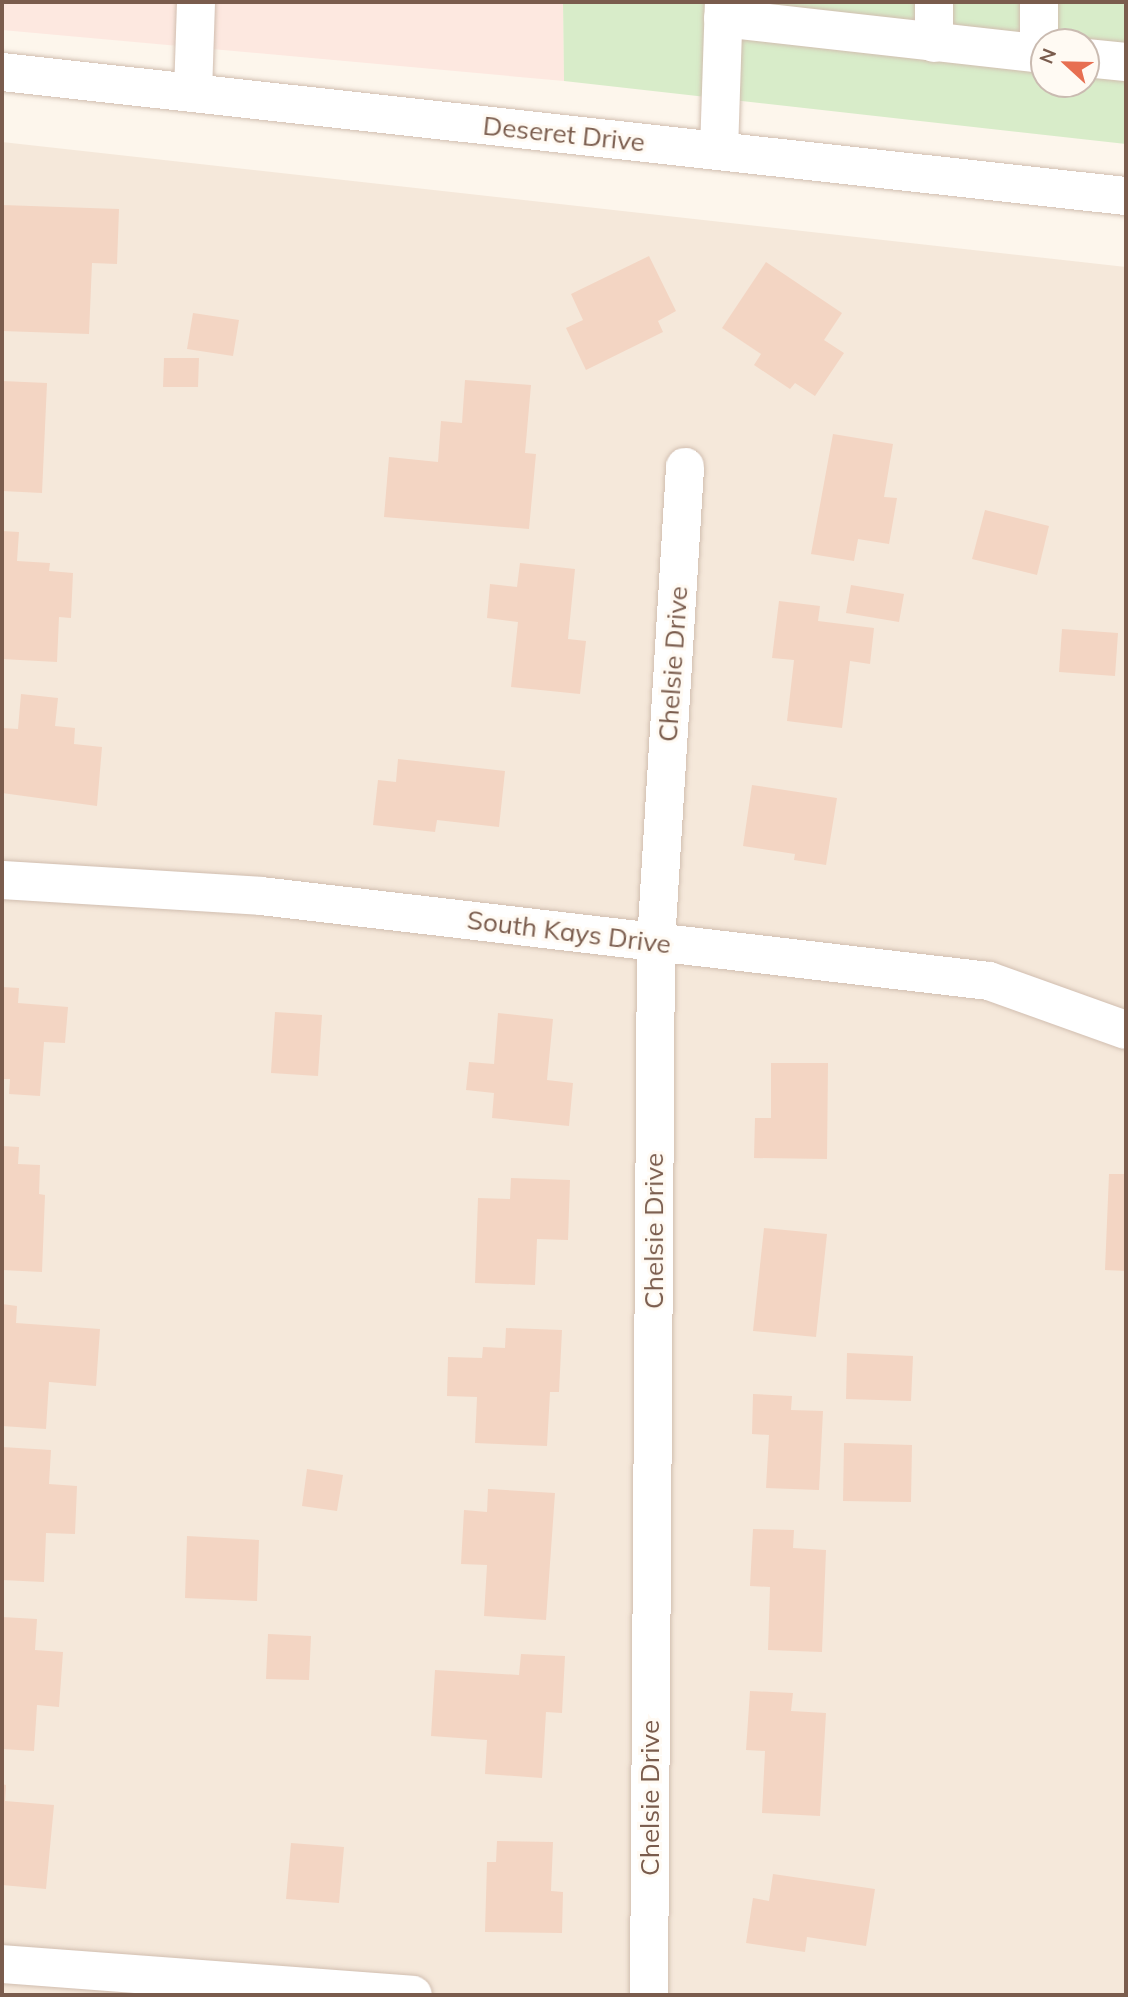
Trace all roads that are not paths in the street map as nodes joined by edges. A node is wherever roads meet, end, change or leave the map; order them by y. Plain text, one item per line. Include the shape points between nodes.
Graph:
1 (196, 2) edge
2 (934, 2) edge
3 (1039, 2) edge
4 (723, 10) edge
5 (841, 17) edge
6 (1040, 28) edge
7 (934, 43) junction
8 (1030, 53) edge
9 (1100, 59) edge
10 (1126, 62) edge
11 (2, 72) edge
12 (192, 93) junction
13 (719, 151) junction
14 (1126, 196) edge
15 (685, 467) dead end
16 (2, 880) edge
17 (656, 942) junction
18 (1126, 1030) edge
19 (2, 1964) edge
20 (309, 1991) edge
21 (413, 1995) edge
22 (649, 1995) edge

1 - 12 street
2 - 7 street
3 - 6 street
4 - 5 street
4 - 13 street
5 - 7 street
7 - 8 street
9 - 10 street
11 - 12 street, Deseret Drive
12 - 13 street, Deseret Drive
13 - 14 street, Deseret Drive
15 - 17 street, Chelsie Drive
16 - 17 street, South Kays Drive via 261,896
17 - 18 street, South Kays Drive via 989,981
17 - 22 street, Chelsie Drive
19 - 20 street
20 - 21 street

